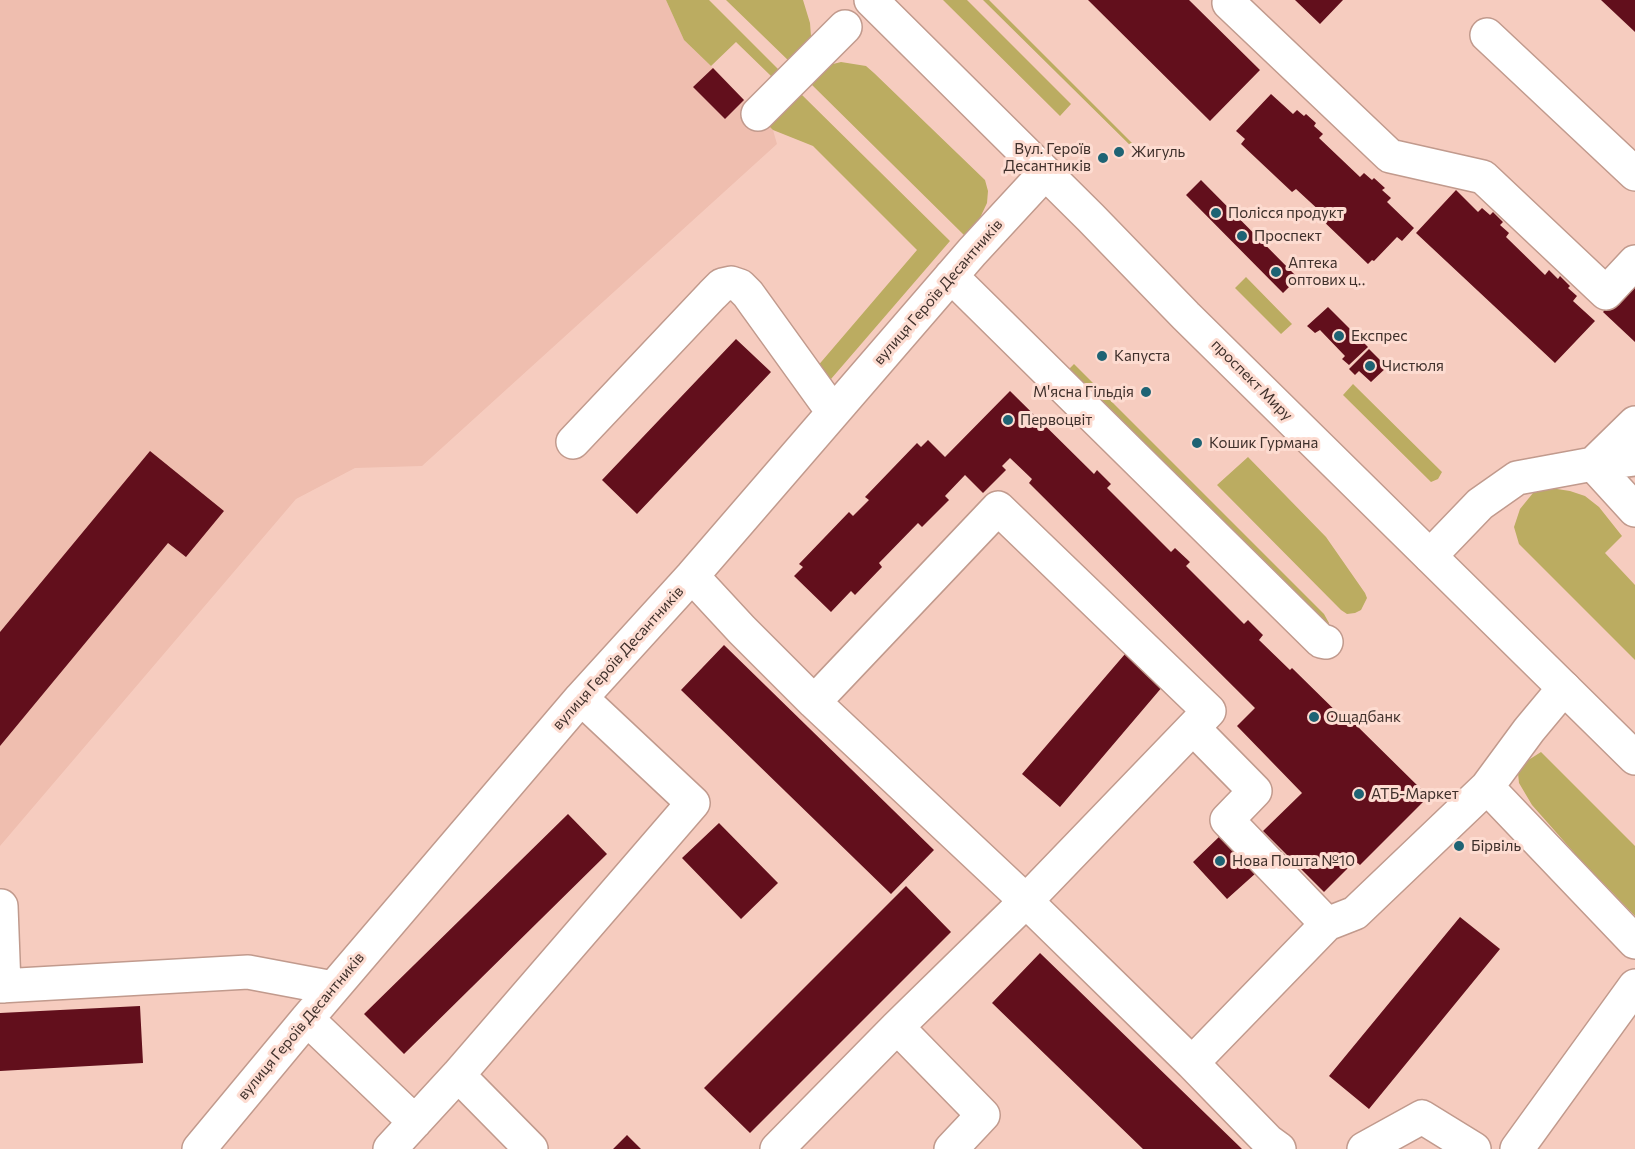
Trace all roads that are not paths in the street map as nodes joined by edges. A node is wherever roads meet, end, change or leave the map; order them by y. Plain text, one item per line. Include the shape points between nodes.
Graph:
1 (871, 0) edge
2 (1229, 1) edge
3 (845, 27) dead end
4 (1487, 35) dead end
5 (758, 114) dead end
6 (1045, 173) junction
7 (1635, 174) edge
8 (1635, 262) edge
9 (951, 276) junction
10 (832, 412) junction
11 (1635, 423) edge
12 (573, 442) dead end
13 (1635, 459) edge
14 (1593, 464) junction
15 (1635, 510) edge
16 (1430, 556) junction
17 (692, 576) junction
18 (1326, 642) dead end
19 (1564, 688) junction
20 (580, 698) junction
21 (814, 702) junction
22 (1193, 728) junction
23 (1635, 758) edge
24 (1493, 774) junction
25 (1026, 901) junction
26 (1, 906) edge
27 (1327, 924) junction
28 (1635, 942) edge
29 (2, 986) edge
30 (1635, 986) edge
31 (333, 988) junction
32 (307, 1019) junction
33 (897, 1027) junction
34 (1192, 1063) junction
35 (458, 1075) junction
36 (415, 1122) junction
37 (199, 1149) edge
38 (390, 1149) edge
39 (531, 1149) edge
40 (777, 1149) edge
41 (951, 1149) edge
42 (1280, 1149) edge
43 (1365, 1149) edge
44 (1474, 1149) edge
45 (1516, 1149) edge

1 - 6 street, проспект Миру
2 - 8 street via 1390,156 1483,177 1606,293
3 - 5 street
4 - 7 street
6 - 9 street, вулиця Героїв Десантників
6 - 16 street, проспект Миру
9 - 10 street, вулиця Героїв Десантників
9 - 18 street
10 - 12 street via 748,294 731,283 722,285 712,295
10 - 17 street, вулиця Героїв Десантників
11 - 14 street
13 - 14 street
14 - 15 street
14 - 16 street via 1517,478 1480,504
16 - 19 street, проспект Миру
17 - 20 street, вулиця Героїв Десантників
17 - 21 street
19 - 23 street, проспект Миру
19 - 24 street
20 - 31 street, вулиця Героїв Десантників
20 - 35 street via 693,803
21 - 22 street via 998,508 1209,711
21 - 25 street
22 - 25 street
22 - 27 street via 1255,791 1227,820
24 - 27 street via 1354,913
24 - 28 street
25 - 33 street
25 - 34 street
26 - 29 street
27 - 34 street
29 - 31 street via 248,972
30 - 45 street
31 - 32 street, вулиця Героїв Десантників
32 - 36 street
32 - 37 street, вулиця Героїв Десантників
33 - 40 street
33 - 41 street via 983,1115
34 - 42 street
35 - 36 street
35 - 39 street
36 - 38 street
43 - 44 street via 1422,1117

